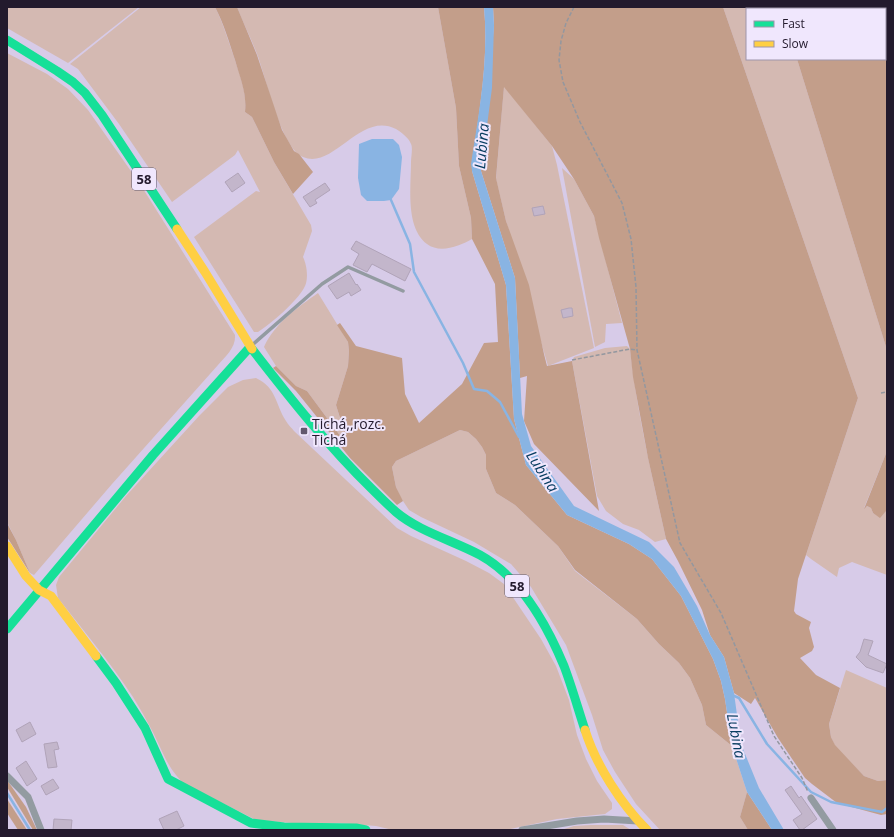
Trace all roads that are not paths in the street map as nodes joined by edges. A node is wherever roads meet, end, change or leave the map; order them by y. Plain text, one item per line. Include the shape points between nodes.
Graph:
1 (7, 40) edge
2 (403, 291) dead end
3 (250, 347) junction
4 (7, 546) edge
5 (40, 590) junction
6 (7, 629) edge
7 (7, 776) edge
8 (811, 798) dead end
9 (638, 821) junction
10 (251, 826) edge
11 (41, 830) edge
12 (366, 830) edge
13 (522, 830) edge
14 (647, 830) edge
15 (833, 830) edge

1 - 3 main road, 58 via 74,83 89,98 205,272
2 - 3 lane via 348,267 322,284
3 - 5 main road via 153,455
3 - 9 main road, 58 via 347,465 397,513 480,556 504,573 521,591 545,627 562,662 596,756 616,793
4 - 5 main road via 26,576
5 - 6 main road
5 - 10 main road via 51,596 60,607 120,689 145,728 168,779
7 - 11 street via 28,797
8 - 15 street
9 - 13 street via 577,821
9 - 14 main road, 58
10 - 12 main road

